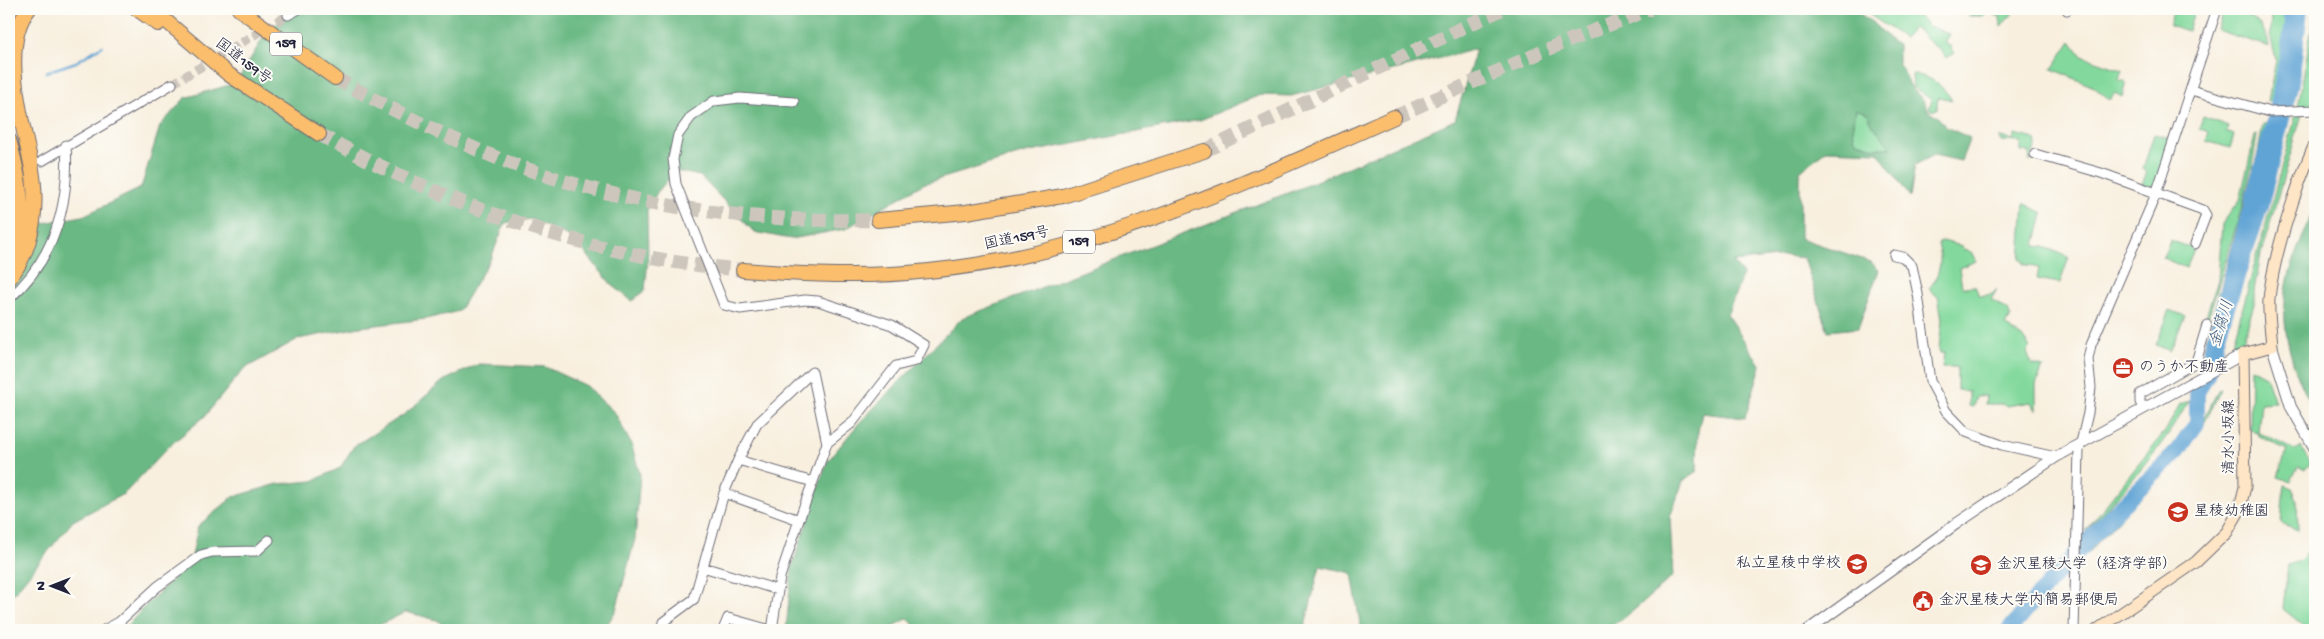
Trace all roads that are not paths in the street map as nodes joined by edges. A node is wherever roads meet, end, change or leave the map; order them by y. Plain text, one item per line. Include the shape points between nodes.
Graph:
1 (29, 9) edge
2 (137, 9) edge
3 (152, 9) edge
4 (239, 9) edge
5 (299, 9) edge
6 (2217, 9) edge
7 (288, 15) tunnel mouth
8 (228, 74) junction
9 (335, 78) tunnel mouth
10 (172, 84) tunnel mouth
11 (2191, 90) junction
12 (794, 102) dead end
13 (2315, 110) edge
14 (9, 112) edge
15 (1394, 117) tunnel mouth
16 (319, 134) tunnel mouth
17 (9, 140) edge
18 (2315, 144) edge
19 (66, 145) junction
20 (1204, 151) tunnel mouth
21 (2035, 154) dead end
22 (12, 155) edge
23 (42, 161) tunnel mouth
24 (34, 193) junction
25 (2156, 194) junction
26 (878, 220) tunnel mouth
27 (2195, 244) dead end
28 (9, 255) edge
29 (1894, 255) dead end
30 (743, 270) tunnel mouth
31 (9, 279) edge
32 (9, 299) edge
33 (2207, 325) dead end
34 (2272, 346) junction
35 (2243, 354) junction
36 (2143, 408) junction
37 (2080, 442) junction
38 (827, 443) junction
39 (2315, 449) edge
40 (2056, 457) junction
41 (738, 460) junction
42 (813, 482) junction
43 (724, 493) junction
44 (799, 520) junction
45 (269, 540) dead end
46 (703, 567) junction
47 (778, 590) junction
48 (104, 630) edge
49 (660, 630) edge
50 (724, 630) edge
51 (771, 630) edge
52 (1808, 630) edge
53 (2074, 630) edge
54 (2097, 630) edge

1 - 24 highway via 22,14 12,37 9,66 31,160
2 - 8 highway
3 - 8 highway, 国道159号
4 - 9 highway, 159
5 - 7 street
6 - 11 street
8 - 16 highway, 国道159号
10 - 19 street
11 - 13 street via 2270,112
11 - 25 street
12 - 38 street via 740,98 714,102 702,108 678,135 673,172 724,305 740,309 818,301 892,325 924,345 916,361 896,366 852,423
14 - 24 highway
15 - 30 highway, 国道159号 / 159 via 1260,177 1167,214 1033,254 888,275
17 - 22 highway
18 - 34 main road via 2293,203 2272,281 2269,299
19 - 23 street
19 - 32 street via 64,194 54,236 35,272
20 - 26 highway via 1063,196 966,212
21 - 25 street via 2101,173
22 - 28 highway via 22,204 18,232
24 - 31 highway via 31,234
25 - 27 street via 2203,210 2206,215
25 - 37 street via 2091,345 2088,358 2091,387
29 - 40 street via 1903,256 1912,266 1930,381 1946,411 1966,432 2002,445
33 - 36 street via 2196,362 2140,394
34 - 35 main road
34 - 39 street via 2291,407
35 - 36 street
35 - 54 main road, 清水小坂線 via 2245,487 2239,511 2227,532 2196,562
36 - 37 street
37 - 40 street
37 - 53 street
38 - 41 street via 812,372 757,424
38 - 42 street
40 - 52 street
41 - 42 street
41 - 43 street
42 - 44 street
43 - 44 street
43 - 46 street
44 - 47 street
45 - 48 street via 258,551 201,555
46 - 47 street
46 - 49 street via 694,599 663,622
47 - 51 street
50 - 51 street via 728,618

